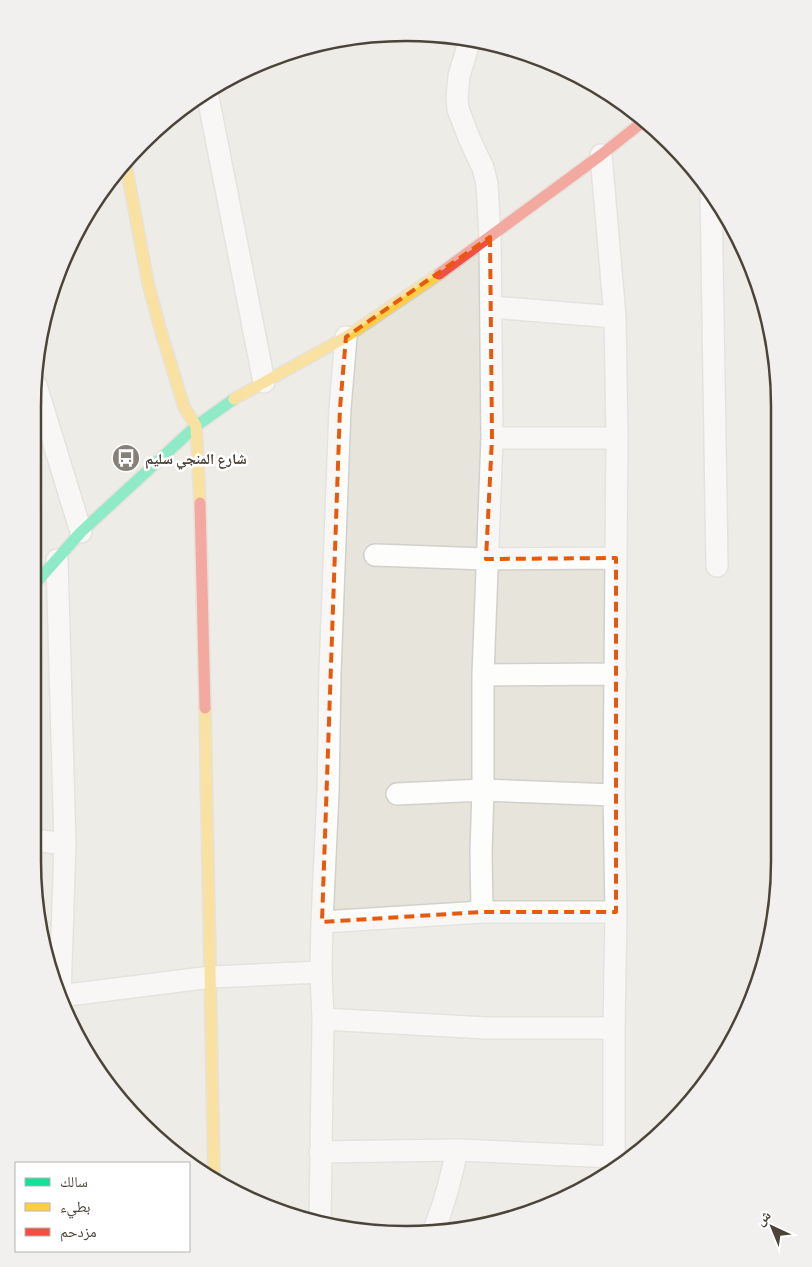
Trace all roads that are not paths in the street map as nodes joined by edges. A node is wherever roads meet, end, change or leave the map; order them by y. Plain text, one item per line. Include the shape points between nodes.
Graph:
1 (468, 46) edge
2 (208, 100) edge
3 (638, 125) edge
4 (601, 155) junction
5 (127, 172) edge
6 (710, 205) edge
7 (490, 237) junction
8 (491, 308) junction
9 (615, 317) junction
10 (346, 337) junction
11 (264, 382) junction
12 (41, 402) edge
13 (196, 426) junction
14 (492, 438) junction
15 (617, 438) junction
16 (81, 532) junction
17 (375, 555) dead end
18 (616, 558) junction
19 (486, 559) junction
20 (57, 560) junction
21 (717, 566) dead end
22 (41, 577) edge
23 (616, 674) junction
24 (483, 675) junction
25 (483, 790) junction
26 (397, 794) dead end
27 (614, 795) junction
28 (41, 841) edge
29 (65, 844) junction
30 (482, 912) junction
31 (616, 912) junction
32 (322, 922) junction
33 (321, 972) junction
34 (61, 977) edge
35 (211, 977) junction
36 (67, 995) edge
37 (323, 1019) junction
38 (614, 1028) junction
39 (457, 1150) junction
40 (320, 1152) junction
41 (614, 1160) edge
42 (612, 1162) edge
43 (214, 1171) edge
44 (320, 1215) edge
45 (435, 1225) edge

1 - 7 street via 459,76 458,108 487,184
2 - 11 street
3 - 4 street
4 - 7 street
4 - 9 street
5 - 13 street via 152,301 184,407
6 - 21 street
7 - 8 street
7 - 10 street
8 - 9 street
8 - 14 street
9 - 15 street
10 - 11 street
10 - 32 street via 340,408
11 - 13 street
12 - 16 street
13 - 16 street
13 - 35 street
14 - 15 street
14 - 19 street
15 - 18 street
16 - 20 street
17 - 19 street
18 - 19 street
18 - 23 street
19 - 24 street
20 - 22 street
20 - 29 street
23 - 24 street
23 - 27 street
24 - 25 street
25 - 26 street
25 - 27 street
25 - 30 street
27 - 31 street
28 - 29 street
29 - 34 street
30 - 31 street
30 - 32 street
31 - 38 street
32 - 33 street
33 - 35 street
33 - 37 street
35 - 36 street
35 - 43 street
37 - 38 street via 486,1028
37 - 40 street
38 - 41 street
39 - 40 street
39 - 42 street
39 - 45 street via 450,1183
40 - 44 street

